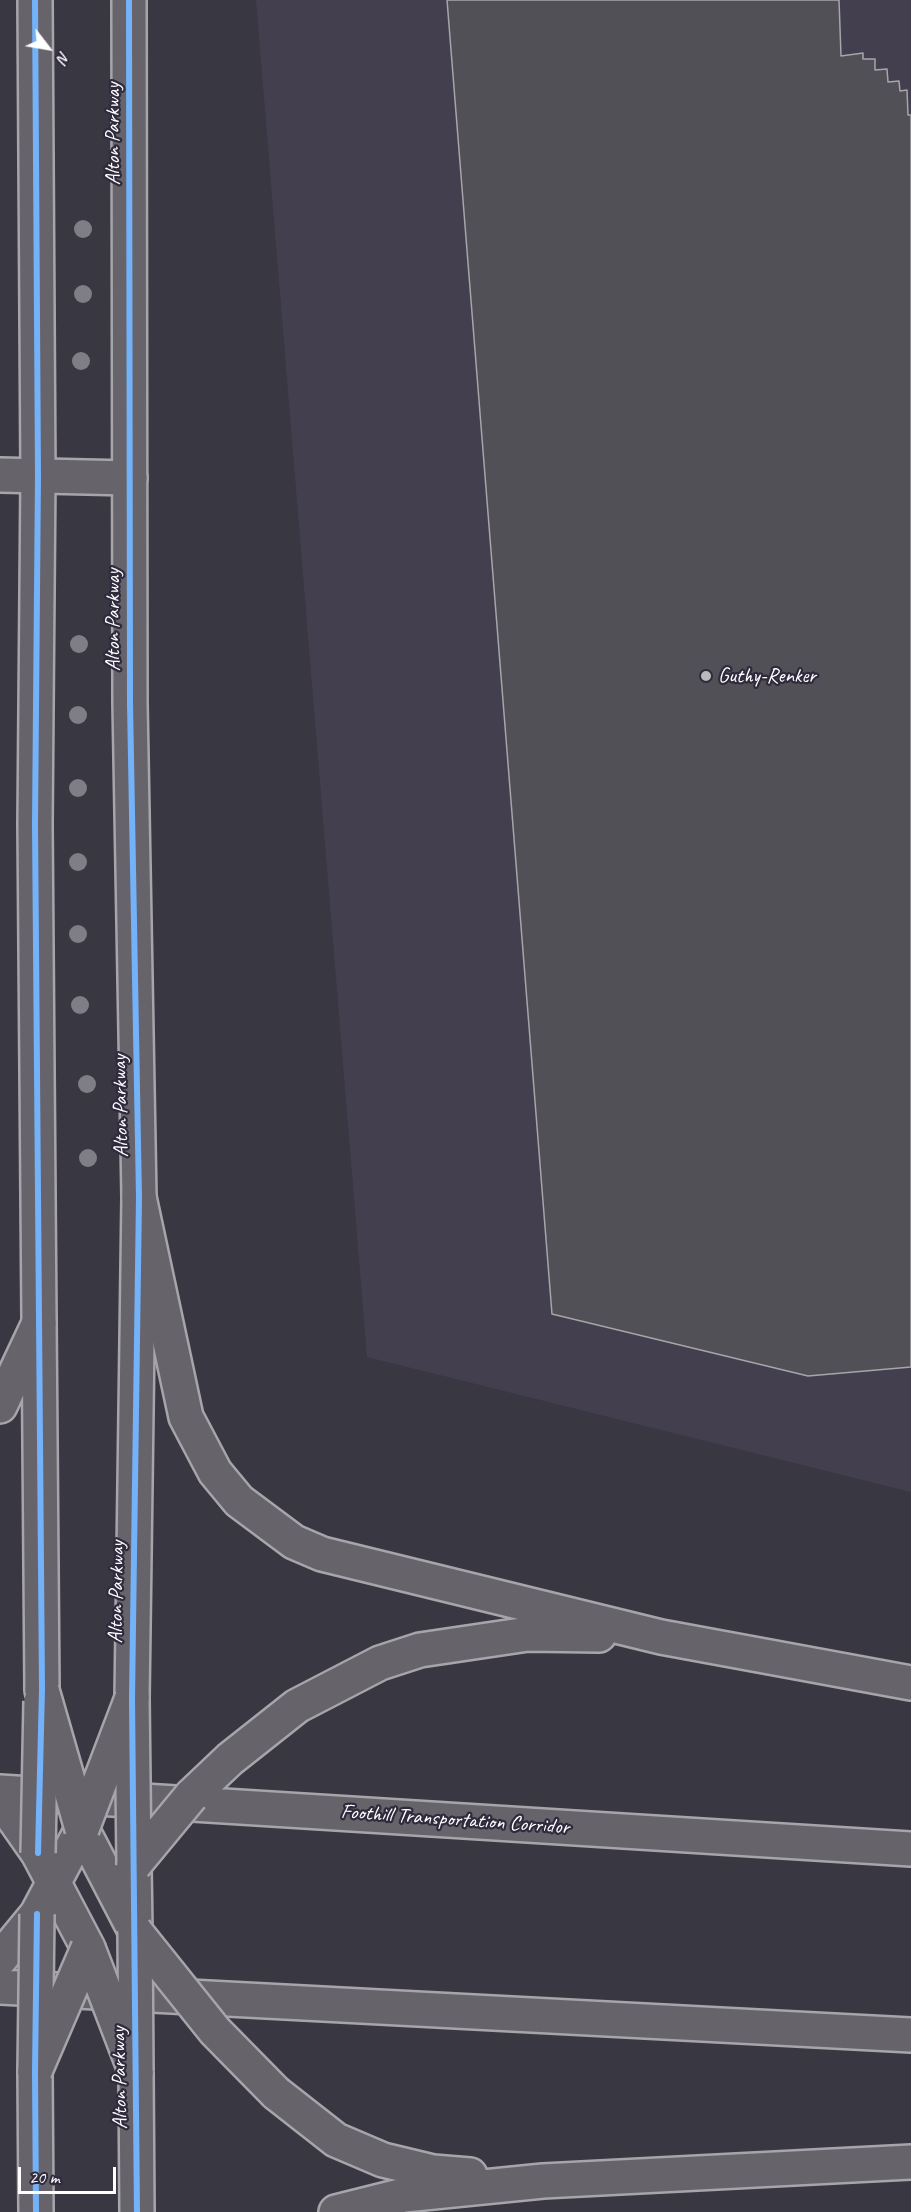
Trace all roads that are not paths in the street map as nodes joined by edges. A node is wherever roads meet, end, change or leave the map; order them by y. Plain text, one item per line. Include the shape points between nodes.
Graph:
1 (35, 0) edge
2 (129, 0) edge
3 (0, 475) edge
4 (38, 475) junction
5 (130, 478) junction
6 (139, 1197) junction
7 (39, 1323) junction
8 (0, 1406) edge
9 (661, 1637) junction
10 (911, 1683) edge
11 (42, 1690) junction
12 (132, 1698) junction
13 (0, 1792) edge
14 (0, 1799) edge
15 (82, 1829) junction
16 (911, 1849) edge
17 (38, 1853) junction
18 (134, 1865) junction
19 (55, 1883) junction
20 (116, 1898) junction
21 (37, 1914) junction
22 (135, 1931) junction
23 (88, 1948) junction
24 (0, 1959) edge
25 (0, 1987) edge
26 (911, 2035) edge
27 (35, 2071) junction
28 (136, 2073) junction
29 (911, 2162) edge
30 (543, 2181) junction
31 (36, 2212) edge
32 (137, 2212) edge
33 (336, 2212) edge

1 - 4 main road
2 - 5 main road, Alton Parkway
3 - 4 main road
4 - 5 main road
4 - 7 main road via 35,824
5 - 6 main road, Alton Parkway
6 - 9 main road via 186,1418 215,1472 239,1501 294,1542 322,1554
6 - 12 main road, Alton Parkway
7 - 8 main road
7 - 11 main road
9 - 10 main road
9 - 18 main road, bridge via 528,1634 420,1650 380,1664 297,1706 230,1759 191,1796
11 - 15 main road, bridge
11 - 17 main road, bridge
12 - 15 main road, bridge
12 - 18 main road, Alton Parkway, bridge
13 - 16 main road, Foothill Transportation Corridor
14 - 17 main road
15 - 19 main road
15 - 20 main road
17 - 19 main road
17 - 21 main road
18 - 20 main road
18 - 22 main road, Alton Parkway
19 - 21 main road
19 - 23 main road
20 - 22 main road
20 - 23 main road
21 - 24 main road
21 - 27 main road, bridge
22 - 28 main road, Alton Parkway, bridge
22 - 30 main road, bridge via 215,2031 276,2093 336,2140 383,2160 433,2172
23 - 27 main road, bridge
23 - 28 main road, bridge
25 - 26 main road
27 - 31 main road
28 - 32 main road, Alton Parkway
29 - 30 main road
30 - 33 main road via 404,2195

